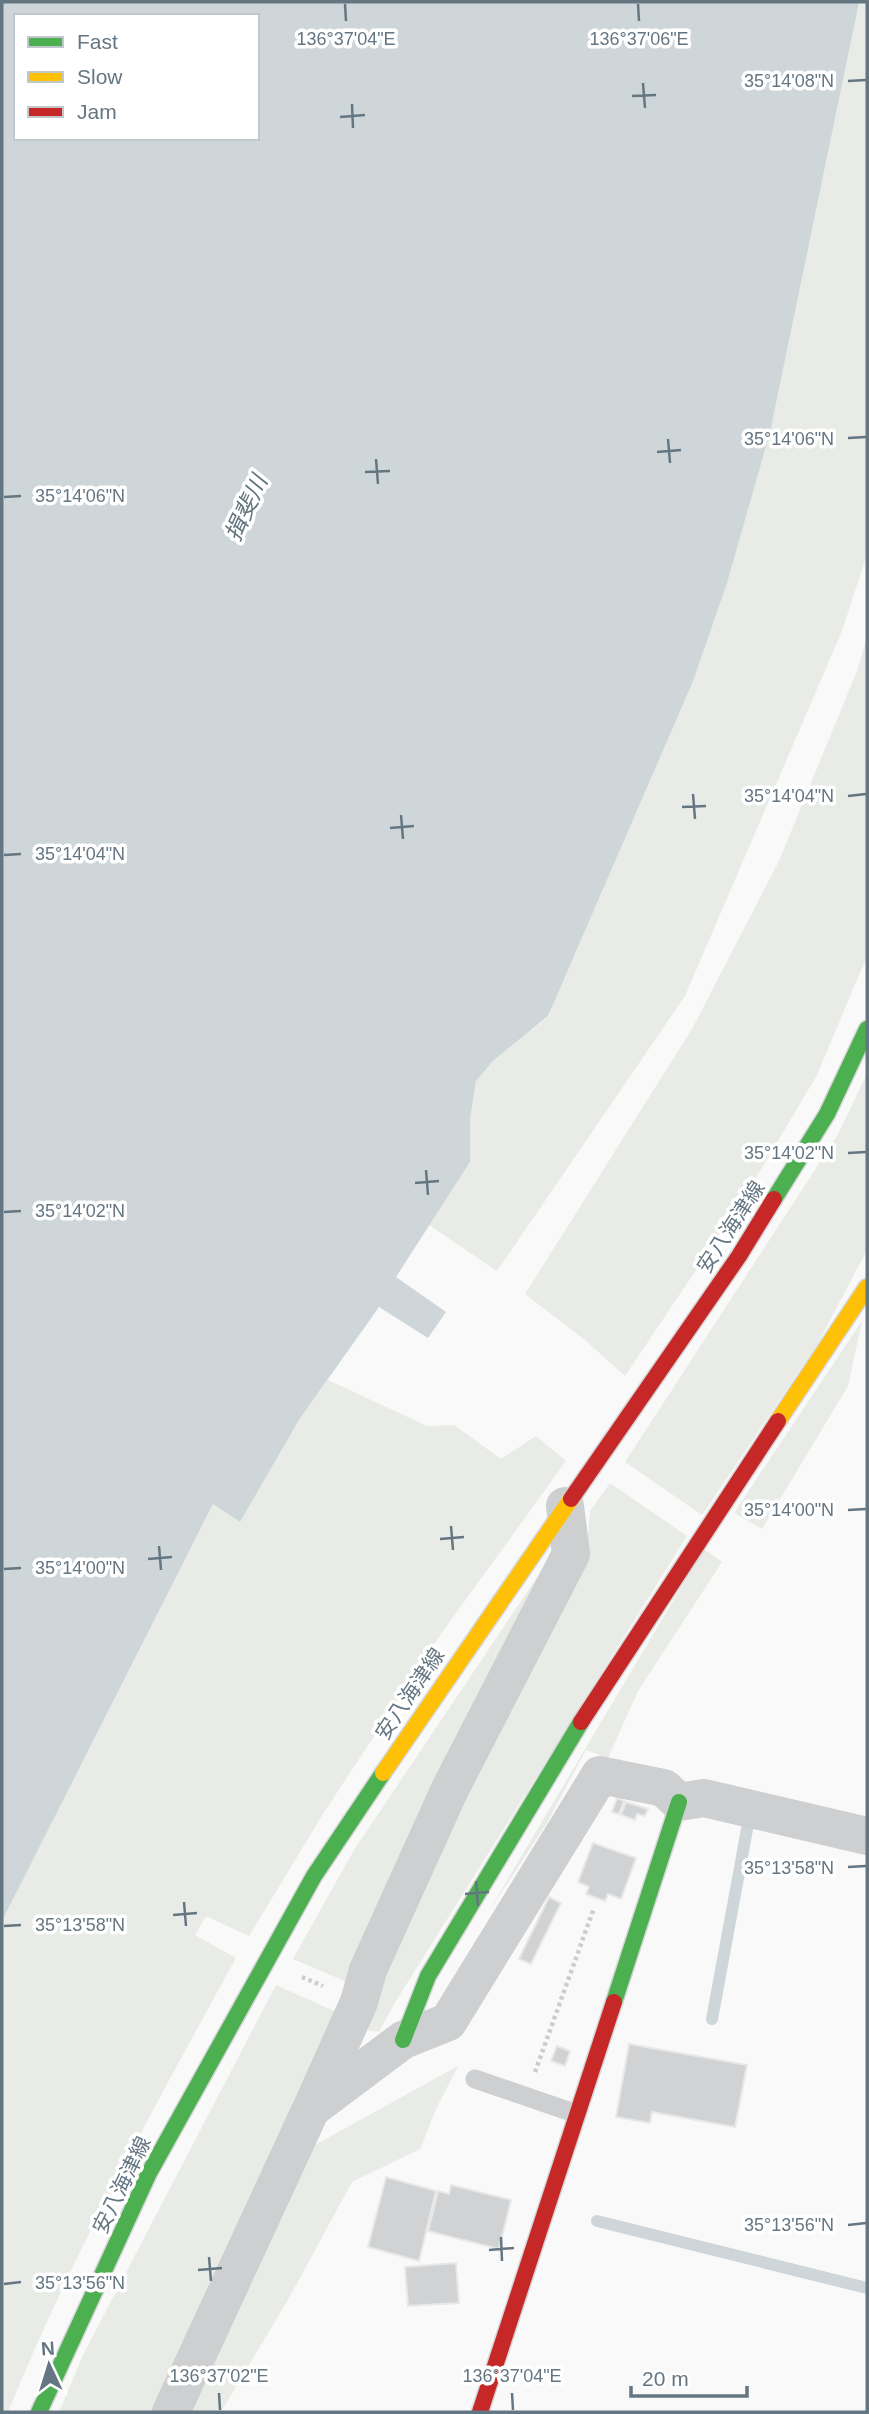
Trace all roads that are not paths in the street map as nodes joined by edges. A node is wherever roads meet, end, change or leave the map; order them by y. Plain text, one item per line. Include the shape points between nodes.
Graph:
1 (867, 1029) edge
2 (867, 1287) edge
3 (565, 1506) junction
4 (679, 1802) junction
5 (867, 1836) edge
6 (403, 2040) junction
7 (475, 2079) dead end
8 (311, 2109) junction
9 (577, 2114) junction
10 (39, 2412) edge
11 (171, 2412) edge
12 (480, 2412) edge

1 - 3 main road, 安八海津線 via 827,1114 739,1256
2 - 6 main road via 596,1698 428,1976
3 - 8 street via 571,1553 450,1789
3 - 10 main road, 安八海津線 via 322,1865 149,2173
4 - 5 street via 704,1798
4 - 6 street via 664,1787 600,1775 448,2022
4 - 9 main road
6 - 8 street
7 - 9 lane
8 - 11 street
9 - 12 main road

